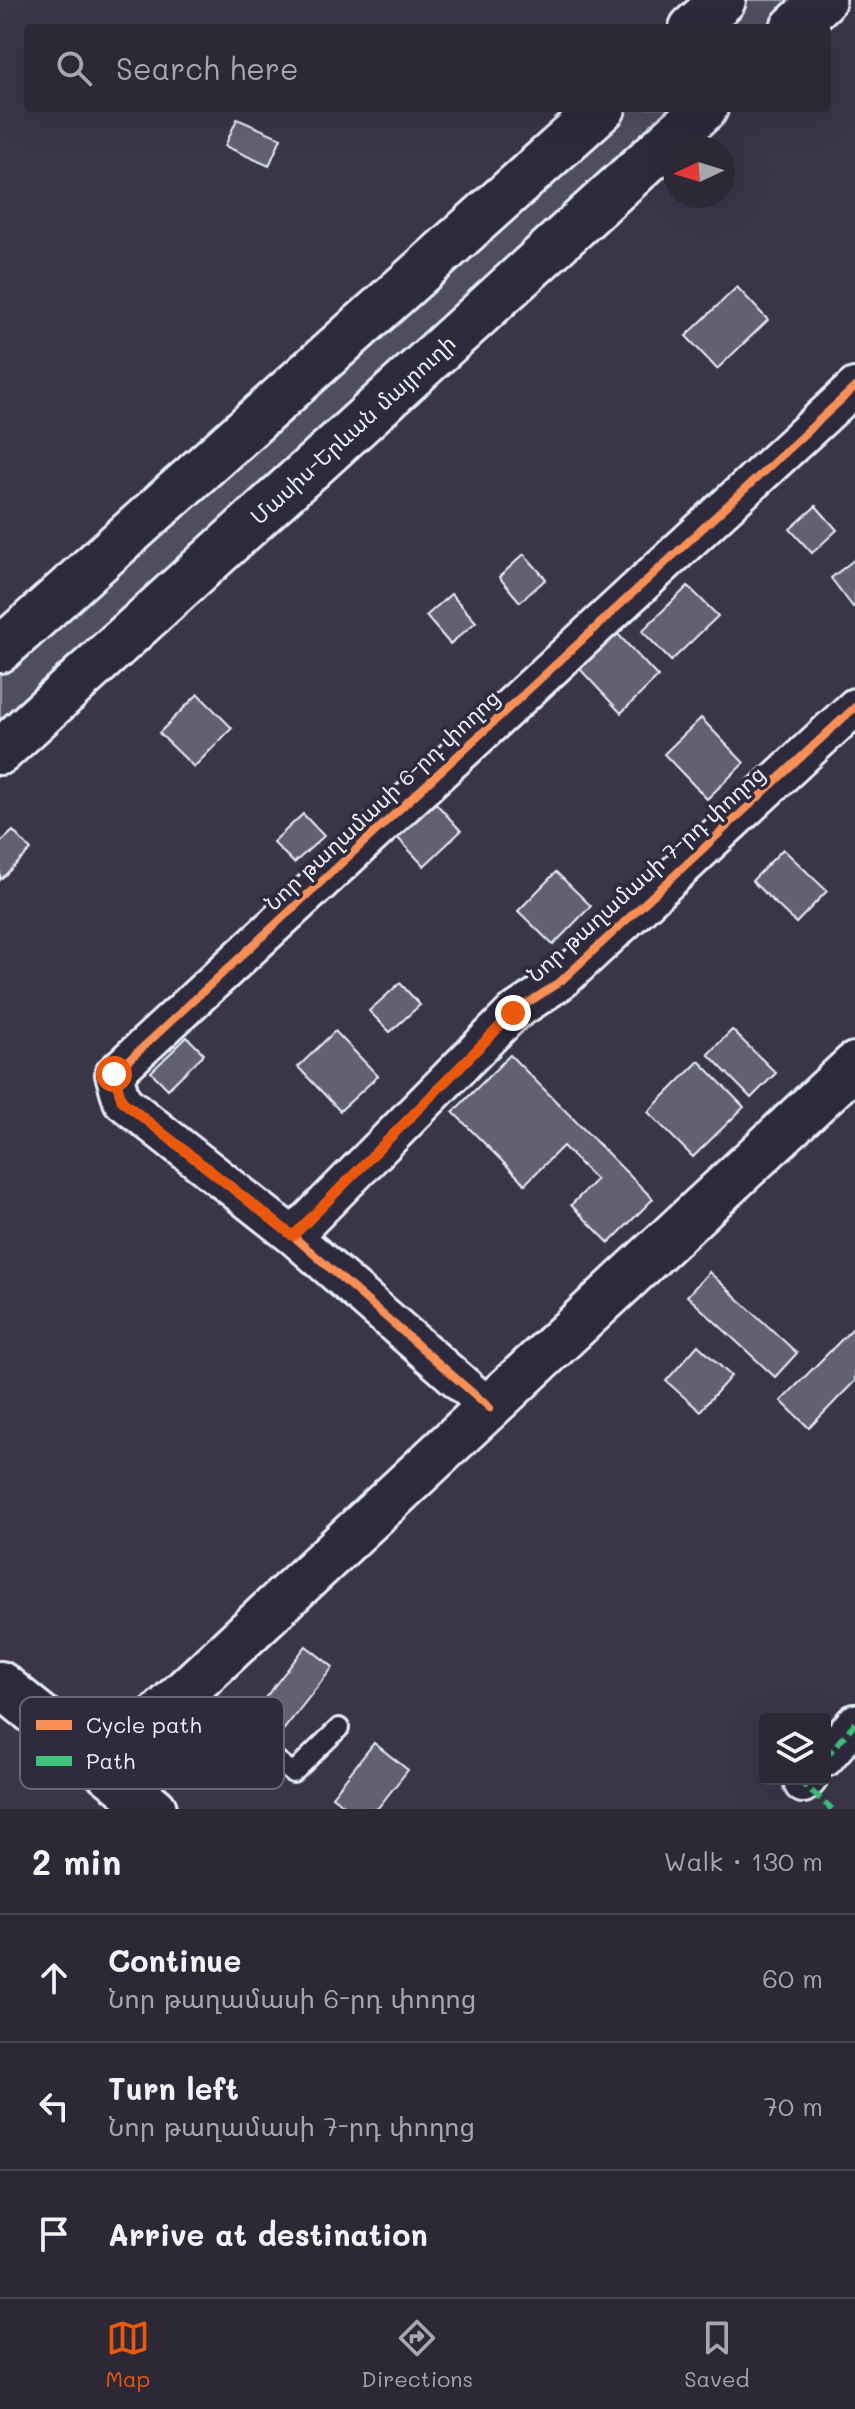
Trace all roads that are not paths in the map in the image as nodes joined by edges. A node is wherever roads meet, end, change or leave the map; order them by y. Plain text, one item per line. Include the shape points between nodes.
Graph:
1 (723, 0) edge
2 (823, 0) edge
3 (696, 24) edge
4 (797, 24) edge
5 (599, 112) edge
6 (701, 112) edge
7 (855, 387) edge
8 (0, 650) edge
9 (855, 707) edge
10 (0, 752) edge
11 (855, 1065) edge
12 (293, 1236) junction
13 (490, 1408) junction
14 (0, 1684) edge
15 (186, 1691) junction
16 (180, 1697) edge
17 (194, 1697) edge
18 (20, 1700) edge
19 (855, 1723) edge
20 (339, 1728) dead end
21 (831, 1751) edge
22 (284, 1766) edge
23 (130, 1789) edge
24 (154, 1809) edge

1 - 3 main road
2 - 4 main road
5 - 8 main road
6 - 10 main road, Մասիս-Երևան մայրուղի
7 - 12 street, Նոր թաղամասի 6-րդ փողոց via 114,1074 122,1101
9 - 12 street, Նոր թաղամասի 7-րդ փողոց via 561,981 513,1013
11 - 13 main road
12 - 13 street
13 - 15 main road
14 - 18 main road
15 - 16 main road
15 - 17 lane
19 - 21 street
20 - 22 lane via 293,1773
23 - 24 main road

